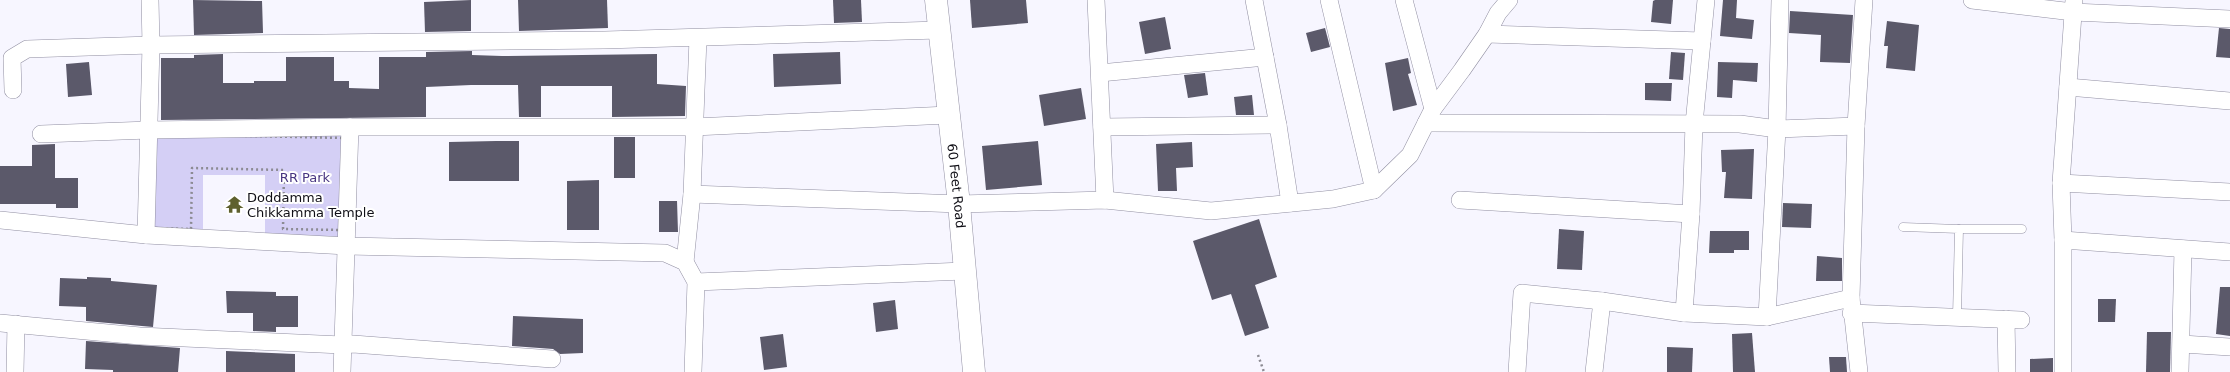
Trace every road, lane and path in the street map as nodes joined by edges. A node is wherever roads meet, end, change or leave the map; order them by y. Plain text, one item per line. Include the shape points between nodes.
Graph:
1 (150, 0) edge
2 (936, 0) edge
3 (1096, 0) edge
4 (1254, 0) edge
5 (1329, 0) edge
6 (1404, 0) edge
7 (1706, 0) edge
8 (1780, 0) edge
9 (1864, 0) edge
10 (1972, 0) edge
11 (1501, 4) edge
12 (2073, 6) edge
13 (2230, 19) edge
14 (939, 30) junction
15 (1487, 34) junction
16 (698, 38) junction
17 (1702, 41) junction
18 (151, 45) junction
19 (1265, 57) junction
20 (1100, 73) junction
21 (2068, 87) junction
22 (13, 90) dead end
23 (2230, 101) edge
24 (948, 115) junction
25 (1430, 116) junction
26 (1694, 124) junction
27 (1278, 125) junction
28 (1856, 126) junction
29 (350, 127) junction
30 (694, 127) junction
31 (1102, 127) junction
32 (1777, 129) junction
33 (150, 130) junction
34 (41, 134) dead end
35 (2061, 184) junction
36 (1374, 190) junction
37 (2230, 192) edge
38 (692, 194) junction
39 (1105, 200) junction
40 (1460, 200) dead end
41 (1290, 203) junction
42 (959, 204) junction
43 (1691, 214) junction
44 (0, 220) edge
45 (1903, 226) dead end
46 (282, 229) joint
47 (1959, 229) junction
48 (2022, 229) dead end
49 (146, 235) junction
50 (2063, 240) junction
51 (347, 246) junction
52 (2183, 249) junction
53 (2230, 252) edge
54 (685, 262) junction
55 (964, 272) junction
56 (696, 282) junction
57 (1602, 301) junction
58 (1851, 306) junction
59 (1684, 313) junction
60 (1767, 317) junction
61 (1957, 317) junction
62 (8, 324) edge
63 (2182, 344) junction
64 (342, 345) junction
65 (2230, 347) edge
66 (1258, 355) dead end
67 (552, 359) dead end
68 (15, 372) edge
69 (342, 372) edge
70 (693, 372) edge
71 (974, 372) edge
72 (1264, 372) edge
73 (1517, 372) edge
74 (1594, 372) edge
75 (1859, 372) edge
76 (2007, 372) edge
77 (2063, 372) edge
78 (2180, 372) edge

1 - 18 street
2 - 14 street, 60 Feet Road
3 - 20 street
4 - 19 street
5 - 36 street
6 - 25 street
7 - 17 street
8 - 32 street
9 - 28 street
10 - 12 street
11 - 15 street
12 - 13 street
12 - 21 street
14 - 16 street
14 - 24 street, 60 Feet Road
15 - 17 street
15 - 25 street
16 - 18 street
16 - 30 street
17 - 26 street
18 - 22 street via 27,49 12,58
18 - 33 street
19 - 20 street
19 - 27 street
20 - 31 street
21 - 23 street
21 - 35 street
24 - 30 street
24 - 42 street, 60 Feet Road
25 - 26 street
25 - 36 street via 1410,156
26 - 32 street via 1740,124
26 - 43 street
27 - 31 street
27 - 41 street
28 - 32 street
28 - 58 street
29 - 30 street
29 - 33 street
29 - 51 street
30 - 38 street
31 - 39 street
32 - 60 street
33 - 34 street
33 - 49 street
35 - 37 street
35 - 50 street
36 - 41 street via 1333,199
38 - 42 street
38 - 54 street
39 - 41 street via 1211,211
39 - 42 street
40 - 43 street
42 - 55 street, 60 Feet Road
43 - 59 street
44 - 49 street
45 - 47 lane
46 - 46 path via 342,230 344,138 155,134 153,228 191,229 192,168 284,170
47 - 48 lane
47 - 61 lane
49 - 51 street
50 - 52 street
50 - 77 street
51 - 54 street via 664,253
51 - 64 street
52 - 53 street
52 - 63 street
54 - 56 street
55 - 56 street
55 - 71 street, 60 Feet Road
56 - 70 street
57 - 59 street
57 - 73 street via 1522,293
57 - 74 street
58 - 60 street
58 - 61 street
58 - 75 street
59 - 60 street
61 - 76 street via 2014,320
62 - 64 street via 140,336
62 - 68 street
63 - 65 street
63 - 78 street
64 - 67 street
64 - 69 street
66 - 72 path

